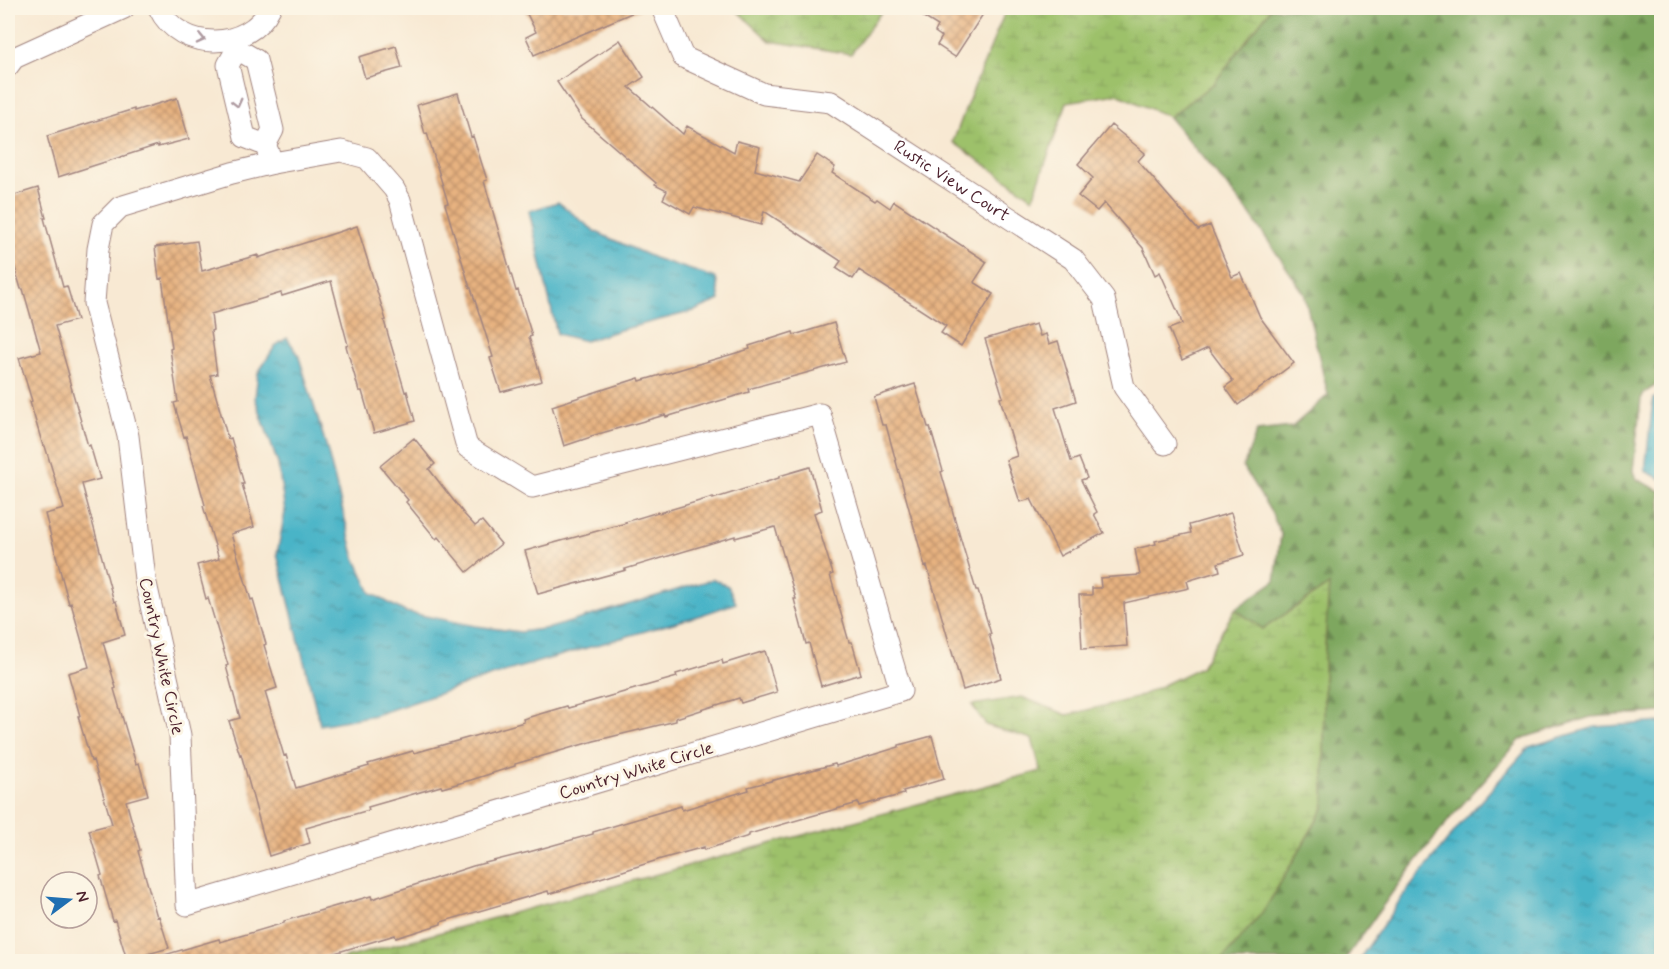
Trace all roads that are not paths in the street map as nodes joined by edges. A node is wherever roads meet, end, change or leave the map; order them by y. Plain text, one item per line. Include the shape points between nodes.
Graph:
1 (124, 8) edge
2 (159, 8) edge
3 (270, 8) edge
4 (662, 8) edge
5 (235, 44) junction
6 (10, 60) edge
7 (269, 154) junction
8 (1165, 444) dead end

1 - 6 street
2 -> 5 street via 176,28 194,38
3 - 5 street
4 - 8 street, Rustic View Court via 683,57 764,94 831,102 1073,259 1104,299 1124,387
5 - 7 street via 256,60 273,130
5 -> 7 street via 228,64 245,137
7 - 7 street, Country White Circle via 232,173 120,207 103,224 98,249 94,303 128,436 145,579 180,735 187,905 901,691 820,414 532,487 467,447 394,189 368,158 341,151

